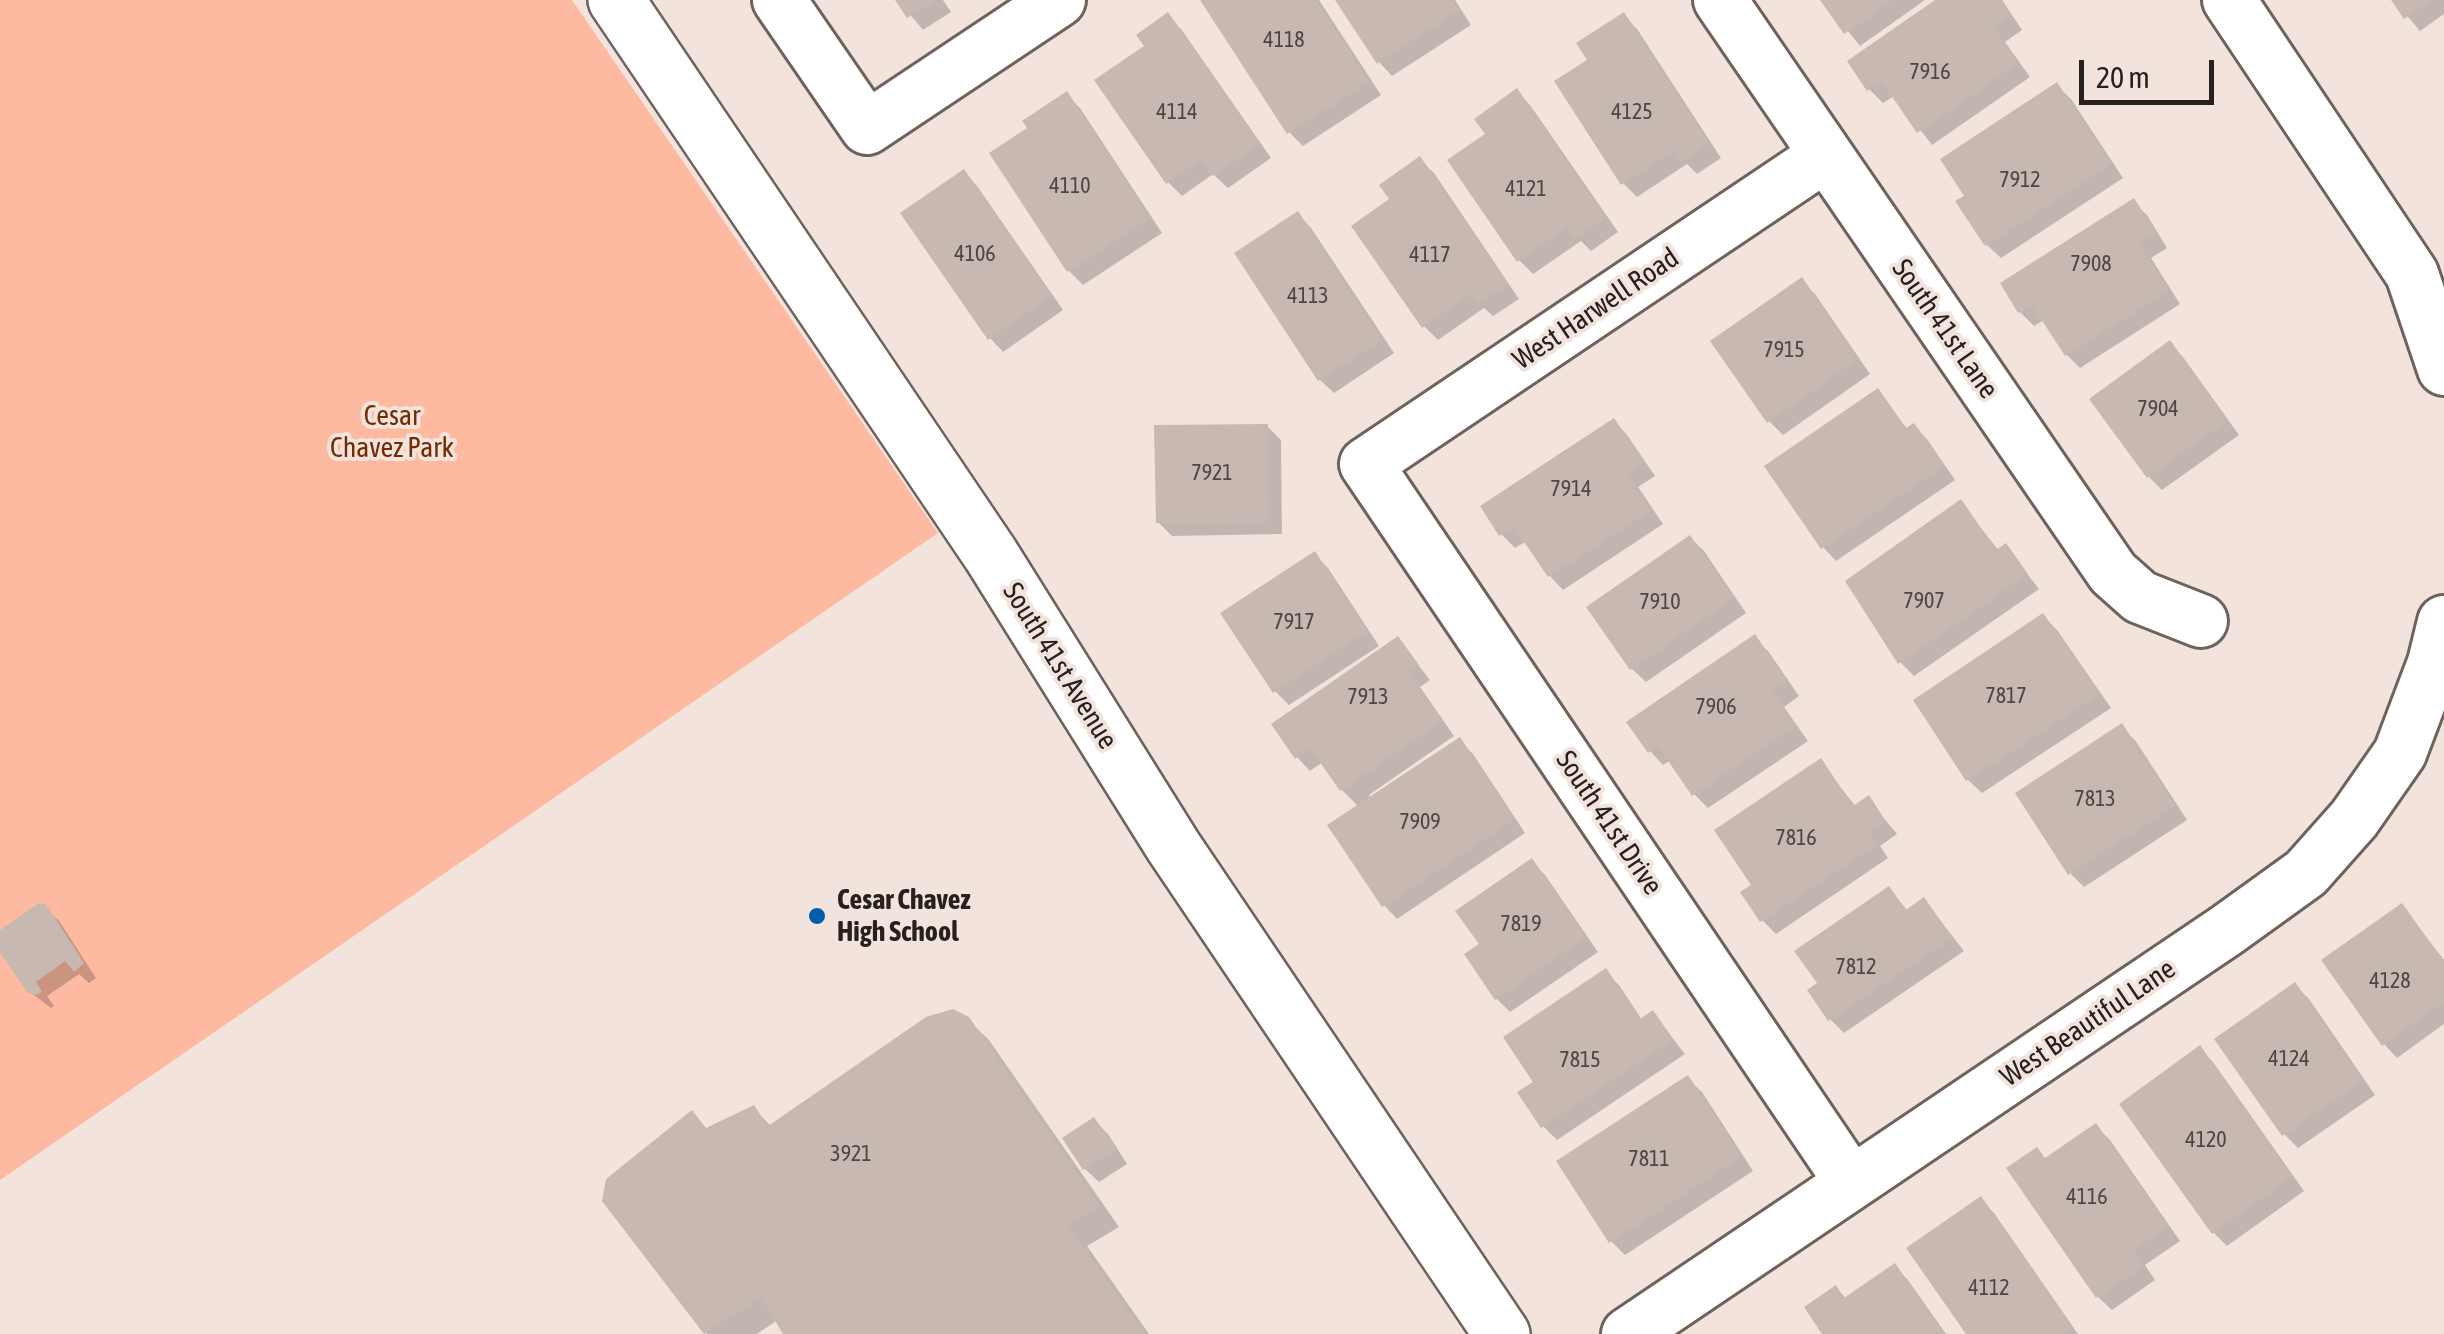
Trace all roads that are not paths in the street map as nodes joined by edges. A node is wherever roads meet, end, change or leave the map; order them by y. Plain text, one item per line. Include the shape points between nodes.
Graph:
1 (616, 0) edge
2 (780, 0) edge
3 (1059, 0) edge
4 (1720, 0) edge
5 (2229, 0) edge
6 (1826, 155) junction
7 (2444, 369) edge
8 (1366, 464) joint
9 (2201, 621) dead end
10 (2444, 622) edge
11 (1851, 1182) junction
12 (1502, 1334) edge
13 (1628, 1334) edge

1 - 12 street, South 41st Avenue via 991,555 1173,846
2 - 3 street via 867,128
4 - 6 street, South 41st Lane
5 - 7 street via 2412,274
6 - 8 street, West Harwell Road
6 - 9 street, South 41st Lane via 2113,572 2140,597
8 - 11 street, South 41st Drive
10 - 11 street, West Beautiful Lane via 2400,753 2306,873
11 - 13 street, West Beautiful Lane

